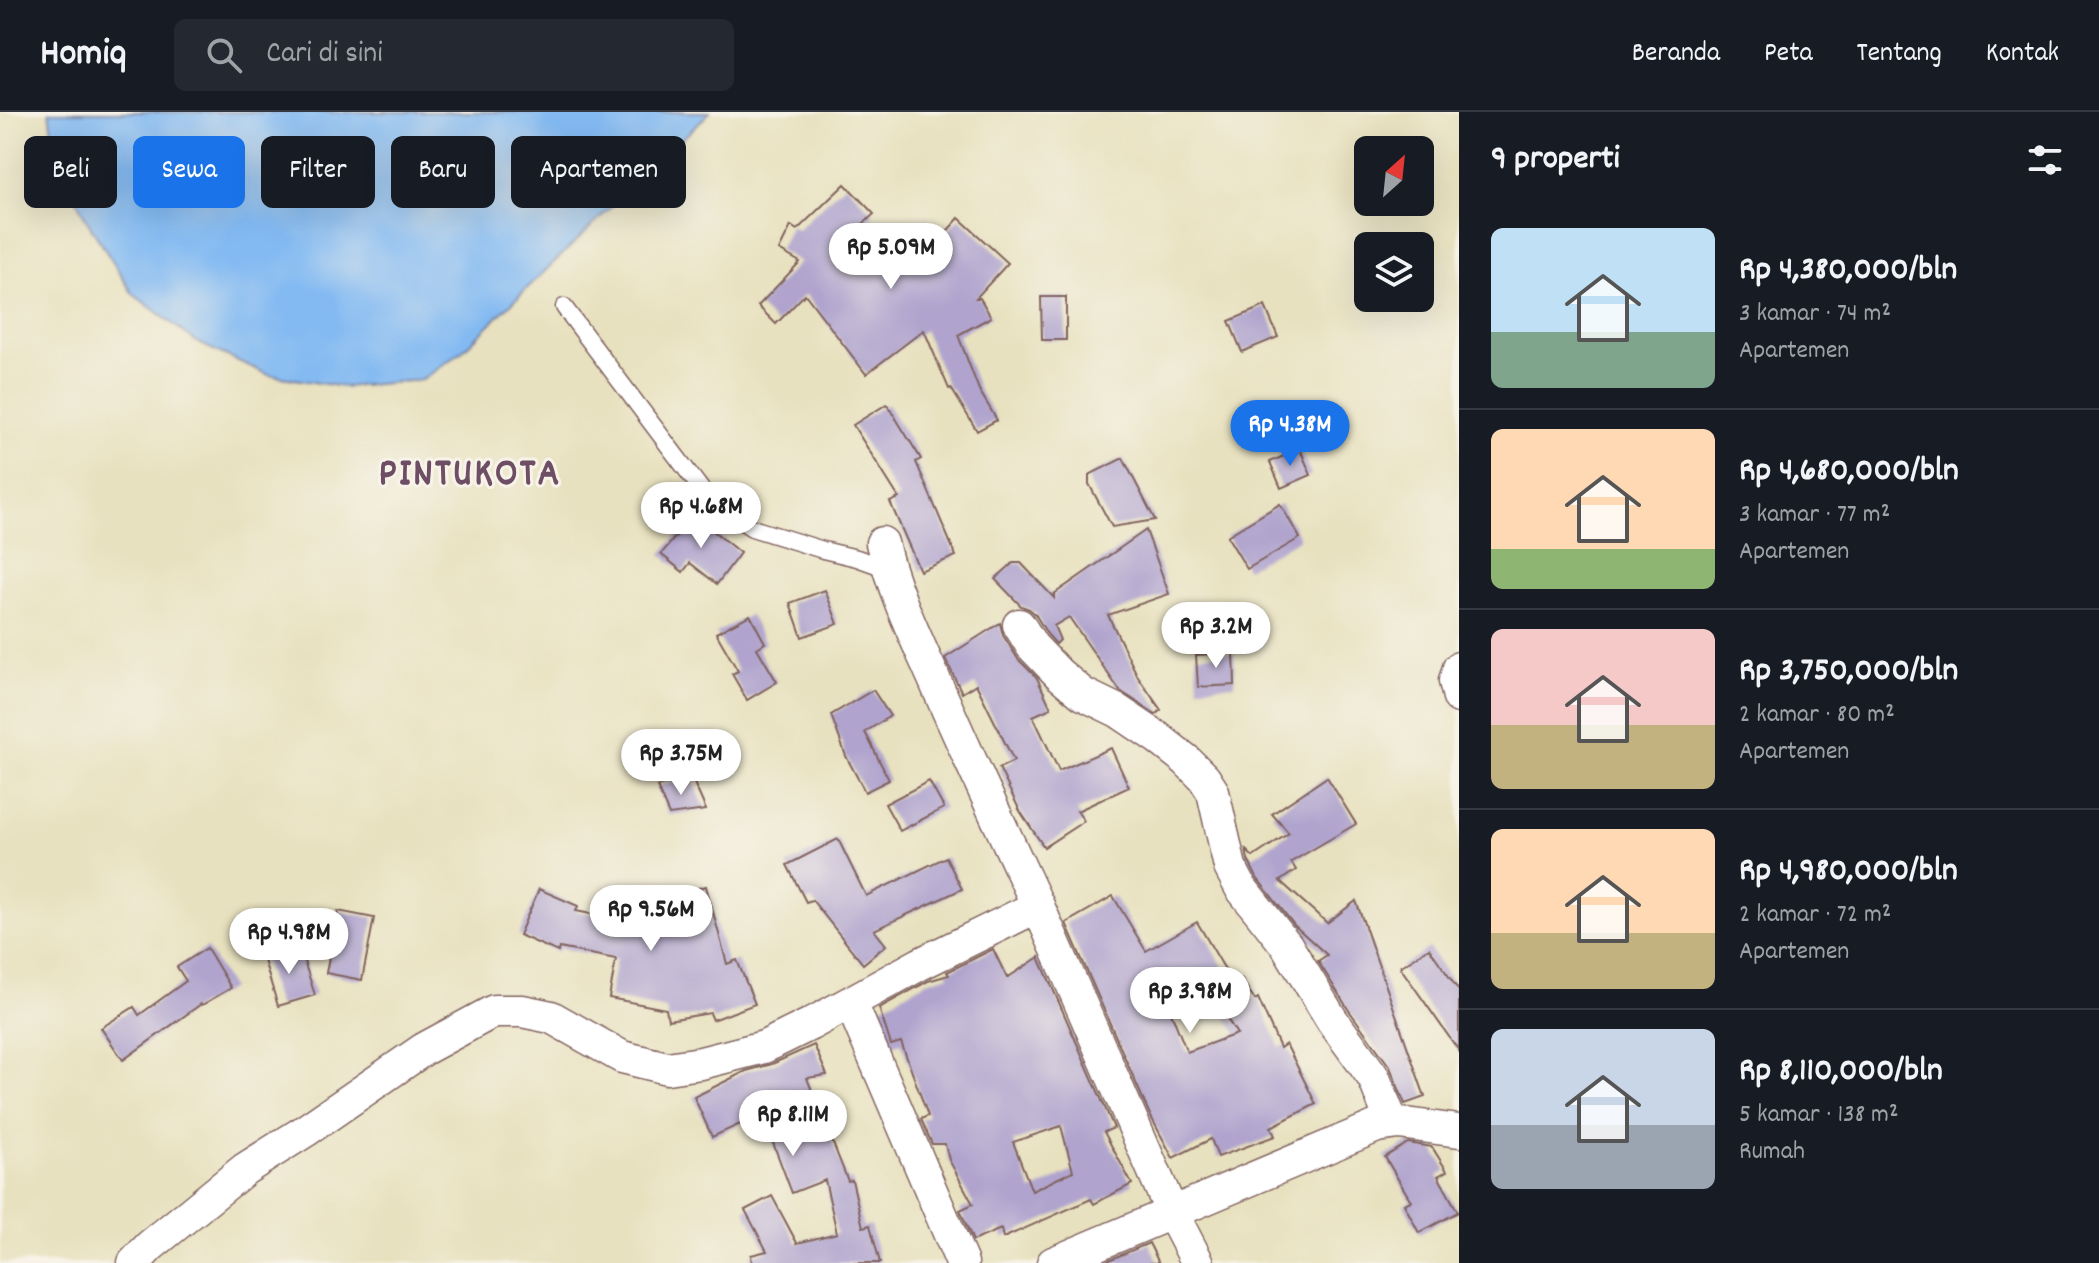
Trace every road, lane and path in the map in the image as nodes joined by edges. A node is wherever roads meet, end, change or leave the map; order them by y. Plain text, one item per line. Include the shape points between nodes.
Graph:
1 (564, 307) dead end
2 (885, 556) joint
3 (1019, 625) dead end
4 (1459, 668) edge
5 (1459, 697) edge
6 (1038, 906) junction
7 (851, 1003) junction
8 (1392, 1123) junction
9 (1459, 1131) edge
10 (1172, 1213) junction
11 (134, 1263) edge
12 (962, 1263) edge
13 (1053, 1263) edge
14 (1198, 1263) edge

1 - 2 lane via 710,501 752,528 857,558
2 - 6 street via 955,727
3 - 8 street via 1032,646 1083,694 1158,738 1204,778 1213,792 1230,867 1241,888 1287,946 1374,1078
4 - 5 street
6 - 7 street
6 - 10 street
7 - 11 street via 764,1047 667,1068 622,1057 551,1017 494,1011 424,1049 245,1169
7 - 12 street
8 - 9 street
8 - 10 street
10 - 13 street
10 - 14 street

